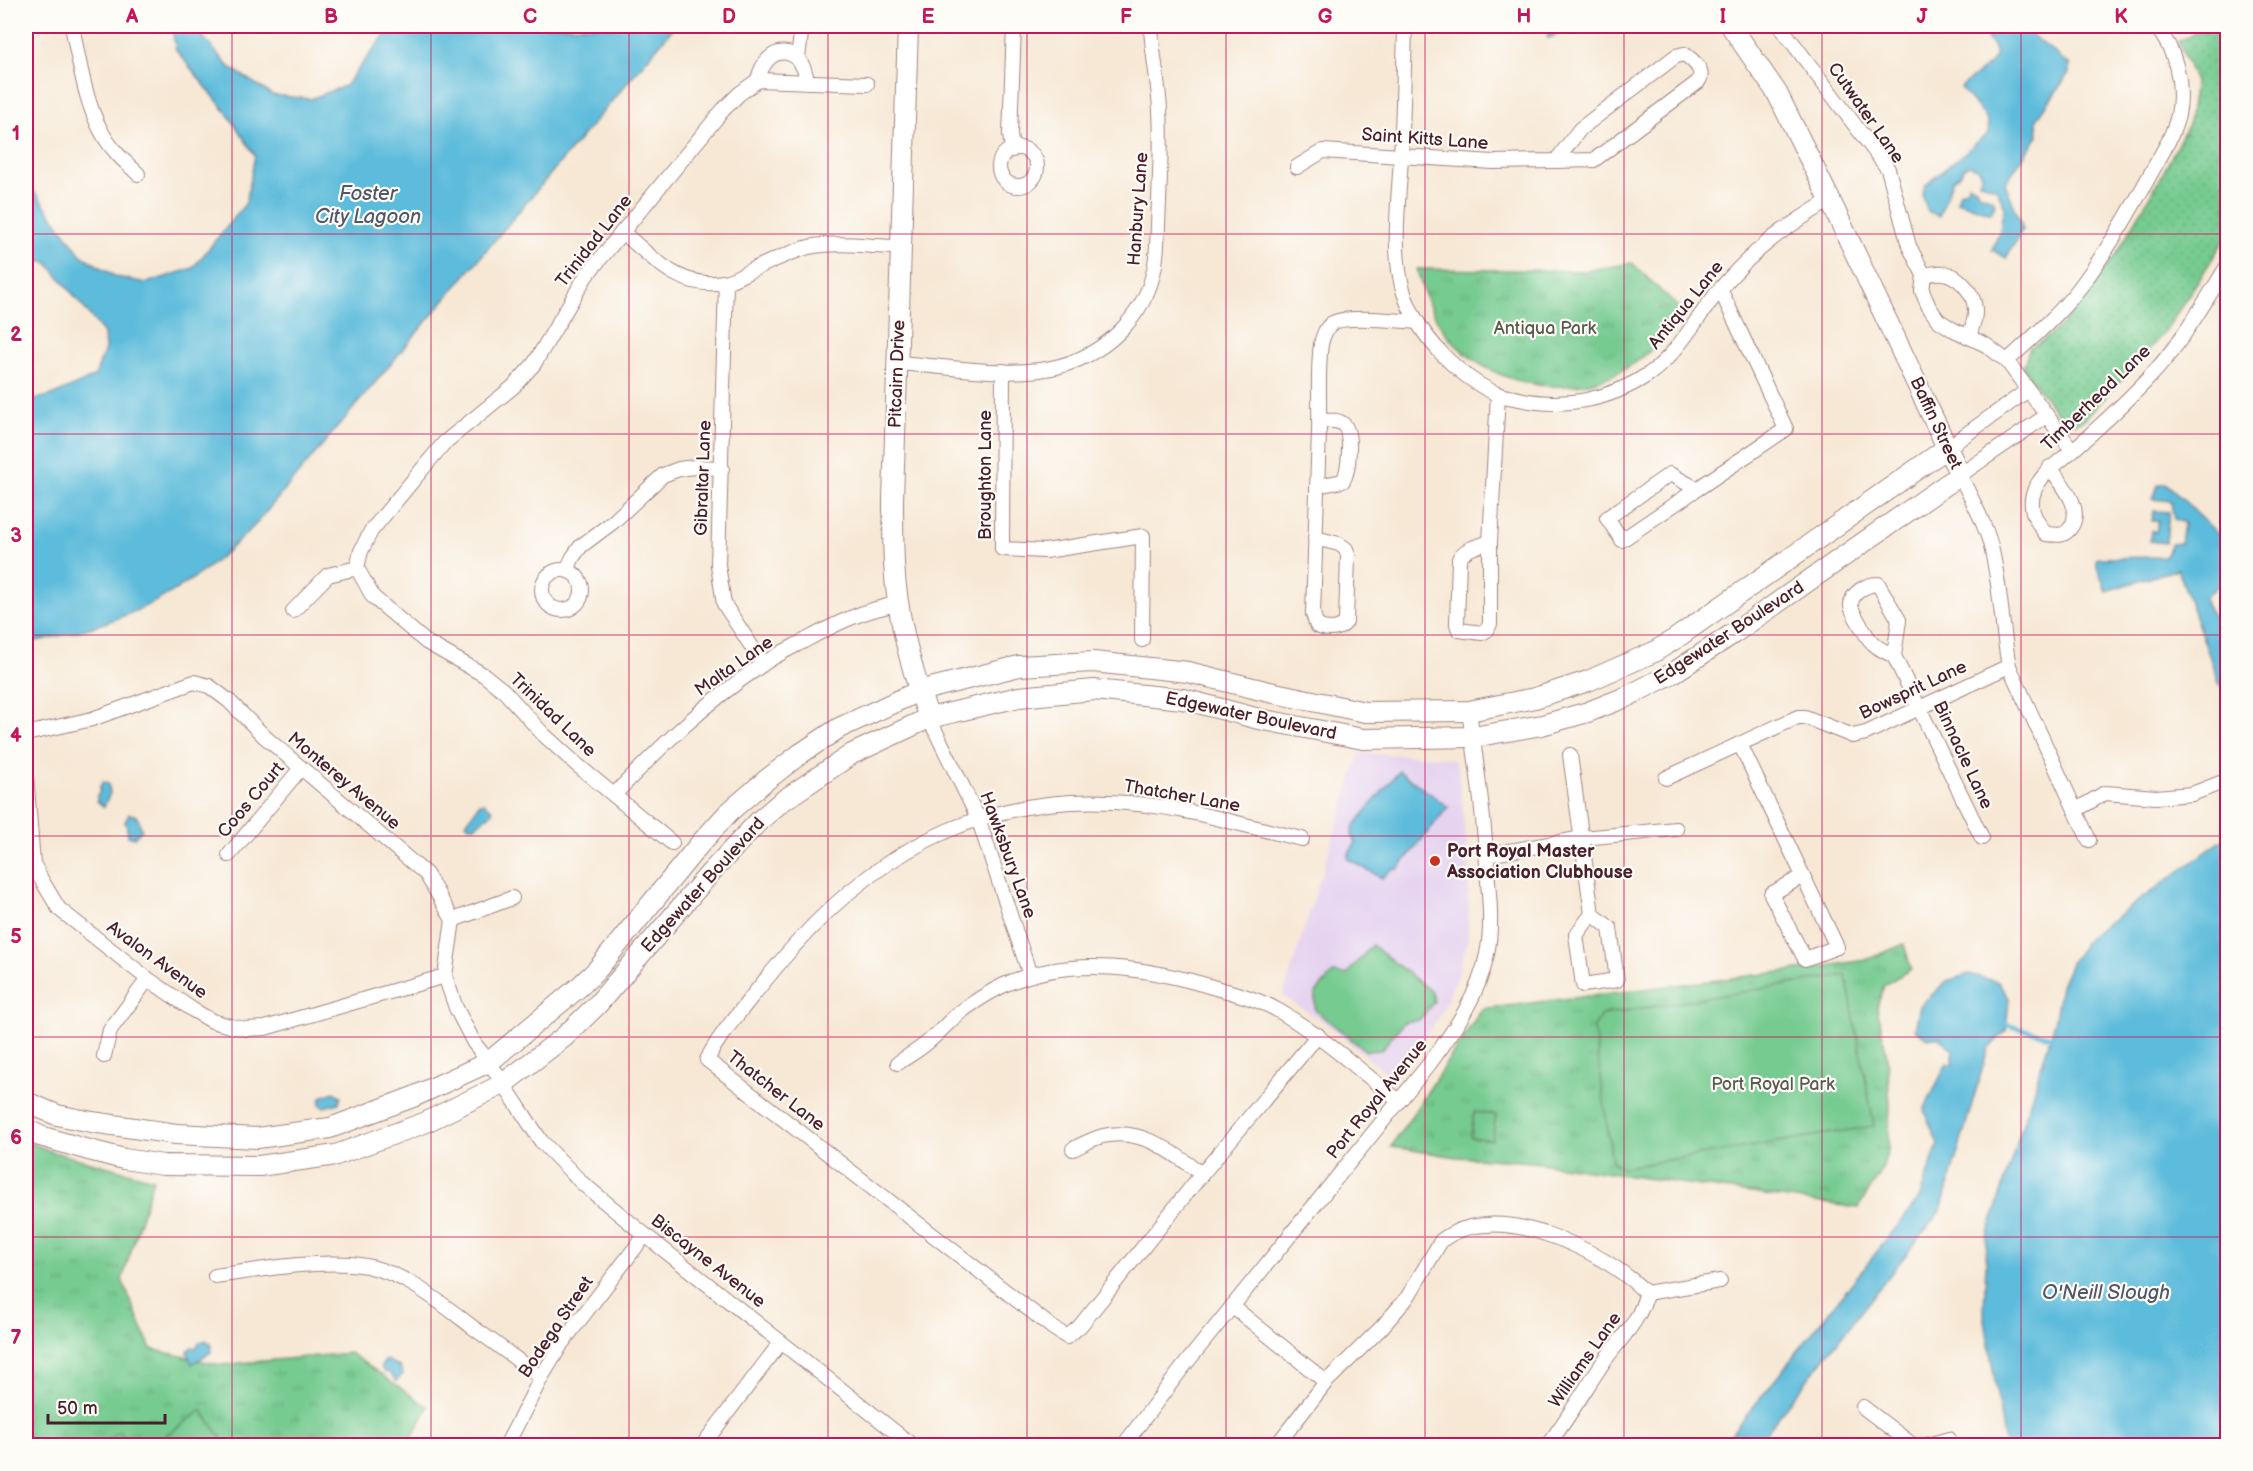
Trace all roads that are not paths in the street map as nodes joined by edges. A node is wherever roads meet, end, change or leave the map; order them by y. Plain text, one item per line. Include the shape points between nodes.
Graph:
1 (72, 26) edge
2 (802, 26) edge
3 (908, 26) edge
4 (1014, 26) edge
5 (1151, 26) edge
6 (1405, 26) edge
7 (1731, 26) edge
8 (1780, 26) edge
9 (2155, 26) edge
10 (798, 58) junction
11 (758, 80) junction
12 (807, 82) junction
13 (867, 84) dead end
14 (1012, 150) dead end
15 (1401, 155) junction
16 (1556, 161) junction
17 (1297, 166) dead end
18 (138, 174) dead end
19 (1830, 200) junction
20 (622, 232) junction
21 (901, 247) junction
22 (2228, 265) edge
23 (1924, 275) junction
24 (726, 282) junction
25 (1720, 289) junction
26 (1417, 322) junction
27 (1969, 336) junction
28 (2007, 361) junction
29 (897, 363) junction
30 (1003, 371) junction
31 (2028, 390) junction
32 (1498, 394) junction
33 (2046, 416) junction
34 (1319, 421) junction
35 (1947, 448) junction
36 (2072, 450) junction
37 (2050, 467) junction
38 (722, 468) junction
39 (1960, 475) junction
40 (1317, 486) junction
41 (1697, 489) junction
42 (1315, 538) junction
43 (1490, 542) junction
44 (357, 568) junction
45 (567, 570) dead end
46 (899, 604) junction
47 (293, 611) dead end
48 (1142, 640) dead end
49 (1894, 656) junction
50 (763, 664) junction
51 (2009, 666) junction
52 (919, 691) junction
53 (1921, 709) junction
54 (1468, 711) junction
55 (929, 718) junction
56 (26, 734) edge
57 (1473, 737) junction
58 (1740, 744) junction
59 (1570, 755) dead end
60 (301, 768) junction
61 (26, 775) edge
62 (1666, 778) dead end
63 (2228, 780) edge
64 (614, 795) junction
65 (2076, 810) junction
66 (978, 818) junction
67 (1676, 829) dead end
68 (1583, 838) junction
69 (1982, 838) dead end
70 (1302, 839) dead end
71 (2089, 840) dead end
72 (672, 843) dead end
73 (229, 855) dead end
74 (1487, 855) junction
75 (29, 865) edge
76 (1803, 876) junction
77 (512, 898) dead end
78 (1592, 914) junction
79 (453, 920) junction
80 (1030, 975) junction
81 (445, 976) junction
82 (148, 979) junction
83 (1318, 1035) junction
84 (104, 1056) dead end
85 (489, 1062) junction
86 (898, 1063) dead end
87 (503, 1084) junction
88 (1399, 1101) junction
89 (26, 1102) edge
90 (26, 1114) edge
91 (98, 1122) junction
92 (26, 1129) edge
93 (1073, 1149) dead end
94 (1202, 1174) junction
95 (645, 1235) junction
96 (215, 1276) dead end
97 (1720, 1281) dead end
98 (1646, 1293) junction
99 (1232, 1306) junction
100 (781, 1342) junction
101 (541, 1378) junction
102 (1326, 1382) junction
103 (1863, 1407) dead end
104 (1949, 1439) dead end
105 (506, 1446) edge
106 (702, 1446) edge
107 (913, 1446) edge
108 (1123, 1446) edge
109 (1276, 1446) edge
110 (1547, 1446) edge
111 (1914, 1446) edge
112 (1924, 1446) edge

1 - 18 street via 94,116 113,149
2 - 10 street
3 - 21 street, Pitcairn Drive
4 - 14 street
5 - 30 street, Hanbury Lane via 1160,110 1160,174 1156,259 1141,305 1106,345 1086,356 1037,370
6 - 15 street, Antiqua Lane
7 - 19 street, Baffin Street via 1777,93
8 - 23 street, Cutwater Lane via 1888,169 1910,246
9 - 28 street via 2169,46 2177,69 2180,86 2174,131 2137,199 2080,287
10 - 11 street via 784,53 770,56 761,67
10 - 12 street
11 - 12 street
11 - 20 street, Trinidad Lane via 723,110
12 - 13 street
15 - 16 street, Saint Kitts Lane via 1493,162
15 - 17 street, Saint Kitts Lane via 1323,151
15 - 26 street, Antiqua Lane via 1397,233 1400,273
16 - 16 street, Saint Kitts Lane via 1594,160 1698,82 1701,71 1691,58 1684,54 1676,56 1580,129
19 - 25 street, Antiqua Lane via 1778,232
19 - 35 street, Baffin Street
20 - 24 street via 684,280
20 - 44 street, Trinidad Lane via 586,276 534,364 513,387 444,443 371,531
21 - 24 street via 811,247
21 - 29 street, Pitcairn Drive
22 - 36 street, Timberhead Lane via 2159,366
23 - 27 street, Cutwater Lane via 1922,291 1938,320
23 - 27 street via 1950,274 1968,290 1975,311
24 - 38 street, Gibraltar Lane
25 - 32 street, Antiqua Lane via 1669,356 1650,373 1620,390 1580,402 1549,404
25 - 41 street via 1786,429
26 - 32 street, Antiqua Lane via 1446,358
26 - 34 street via 1354,319 1331,324 1323,335 1321,348
27 - 28 street, Cutwater Lane
28 - 31 street, Cutwater Lane
29 - 30 street, Hanbury Lane
29 - 46 street, Pitcairn Drive via 893,499
30 - 48 street, Broughton Lane via 1002,549 1045,551 1143,536
31 - 33 street, Cutwater Lane
31 - 35 street, Edgewater Boulevard
32 - 43 street
33 - 36 street, Cutwater Lane
33 - 39 street, Edgewater Boulevard
34 - 40 street
34 - 40 street via 1340,422 1349,437 1343,481
35 - 39 street, Baffin Street
35 - 54 street, Edgewater Boulevard via 1654,652 1588,681 1536,698
36 - 37 street, Timberhead Lane
37 - 37 street, Timberhead Lane via 2036,486 2032,499 2034,519 2046,534 2061,536 2076,520 2075,506
38 - 45 street via 694,467 663,475 614,522 581,546
38 - 50 street, Gibraltar Lane via 719,585 724,604
39 - 51 street, Baffin Street via 1989,540
39 - 57 street, Edgewater Boulevard via 1673,673 1588,712
40 - 42 street
41 - 41 street via 1670,474 1607,518 1622,540
42 - 42 street via 1314,621 1325,629 1335,628 1346,622 1348,555 1340,544
43 - 43 street via 1490,624 1482,633 1459,630 1458,559 1461,553
44 - 47 street via 328,575
44 - 64 street, Trinidad Lane via 373,597 426,642 504,691 543,734
46 - 50 street, Malta Lane via 854,616
46 - 52 street, Pitcairn Drive
49 - 49 street, Binnacle Lane via 1899,621 1882,589 1872,584 1853,597 1851,607 1870,641
49 - 53 street, Binnacle Lane
50 - 64 street, Malta Lane via 701,710
51 - 53 street, Bowsprit Lane
51 - 65 street, Baffin Street
52 - 54 street, Edgewater Boulevard via 1019,666 1093,662 1188,672 1365,712
52 - 55 street, Pitcairn Drive
52 - 85 street, Edgewater Boulevard via 839,728 800,754 729,812 596,971
53 - 58 street, Bowsprit Lane via 1853,736 1798,717
53 - 69 street, Binnacle Lane
54 - 57 street, Port Royal Avenue
55 - 57 street, Edgewater Boulevard via 1019,697 1094,690 1183,699 1363,740
55 - 66 street, Hawksbury Lane
55 - 87 street, Edgewater Boulevard via 852,754 781,802 711,872 597,1005 564,1037
56 - 60 street, Monterey Avenue via 92,719 194,682 209,686 229,701
57 - 74 street, Port Royal Avenue
58 - 62 street, Bowsprit Lane
58 - 76 street
59 - 68 street
60 - 73 street, Coos Court
60 - 79 street, Monterey Avenue via 426,874
61 - 75 street, Avalon Avenue
63 - 65 street via 2192,794 2105,794
64 - 72 street, Trinidad Lane
65 - 71 street, Baffin Street
66 - 70 street, Thatcher Lane via 1042,804 1096,800 1166,807
66 - 80 street, Hawksbury Lane
66 - 94 street, Thatcher Lane via 906,850 822,915 715,1042 707,1060 1067,1337
67 - 68 street
68 - 74 street
68 - 78 street
74 - 88 street, Port Royal Avenue via 1490,923 1487,954 1477,985 1452,1034
75 - 82 street, Avalon Avenue via 59,909
76 - 76 street via 1771,894 1804,959 1837,947
77 - 79 street
78 - 78 street via 1576,934 1583,986 1617,981 1610,928
79 - 81 street
80 - 83 street via 1102,967 1200,983 1276,1009
80 - 86 street via 980,999
81 - 82 street, Avalon Avenue via 282,1024 246,1029 212,1020
81 - 85 street via 456,1008
82 - 84 street via 110,1030
83 - 88 street
83 - 94 street, Thatcher Lane
85 - 87 street
85 - 91 street, Edgewater Boulevard via 413,1097 330,1128 258,1138 176,1134
87 - 92 street, Edgewater Boulevard via 424,1123 336,1155 259,1166 163,1165 124,1159
87 - 95 street, Biscayne Avenue via 549,1149 582,1183
88 - 99 street, Port Royal Avenue
89 - 91 street, Edgewater Boulevard via 57,1115
90 - 91 street, Edgewater Boulevard via 71,1130
93 - 94 street via 1103,1135 1147,1138
95 - 100 street, Biscayne Avenue
95 - 101 street, Bodega Street via 580,1319
96 - 101 street via 303,1264 353,1264 376,1269 427,1293
97 - 98 street
98 - 102 street via 1594,1254 1563,1239 1508,1227 1465,1228 1442,1241 1407,1298
98 - 110 street, Williams Lane via 1636,1319
99 - 102 street
99 - 108 street, Port Royal Avenue
100 - 106 street
100 - 107 street, Biscayne Avenue
101 - 105 street, Bodega Street
102 - 109 street
103 - 111 street
104 - 112 street

